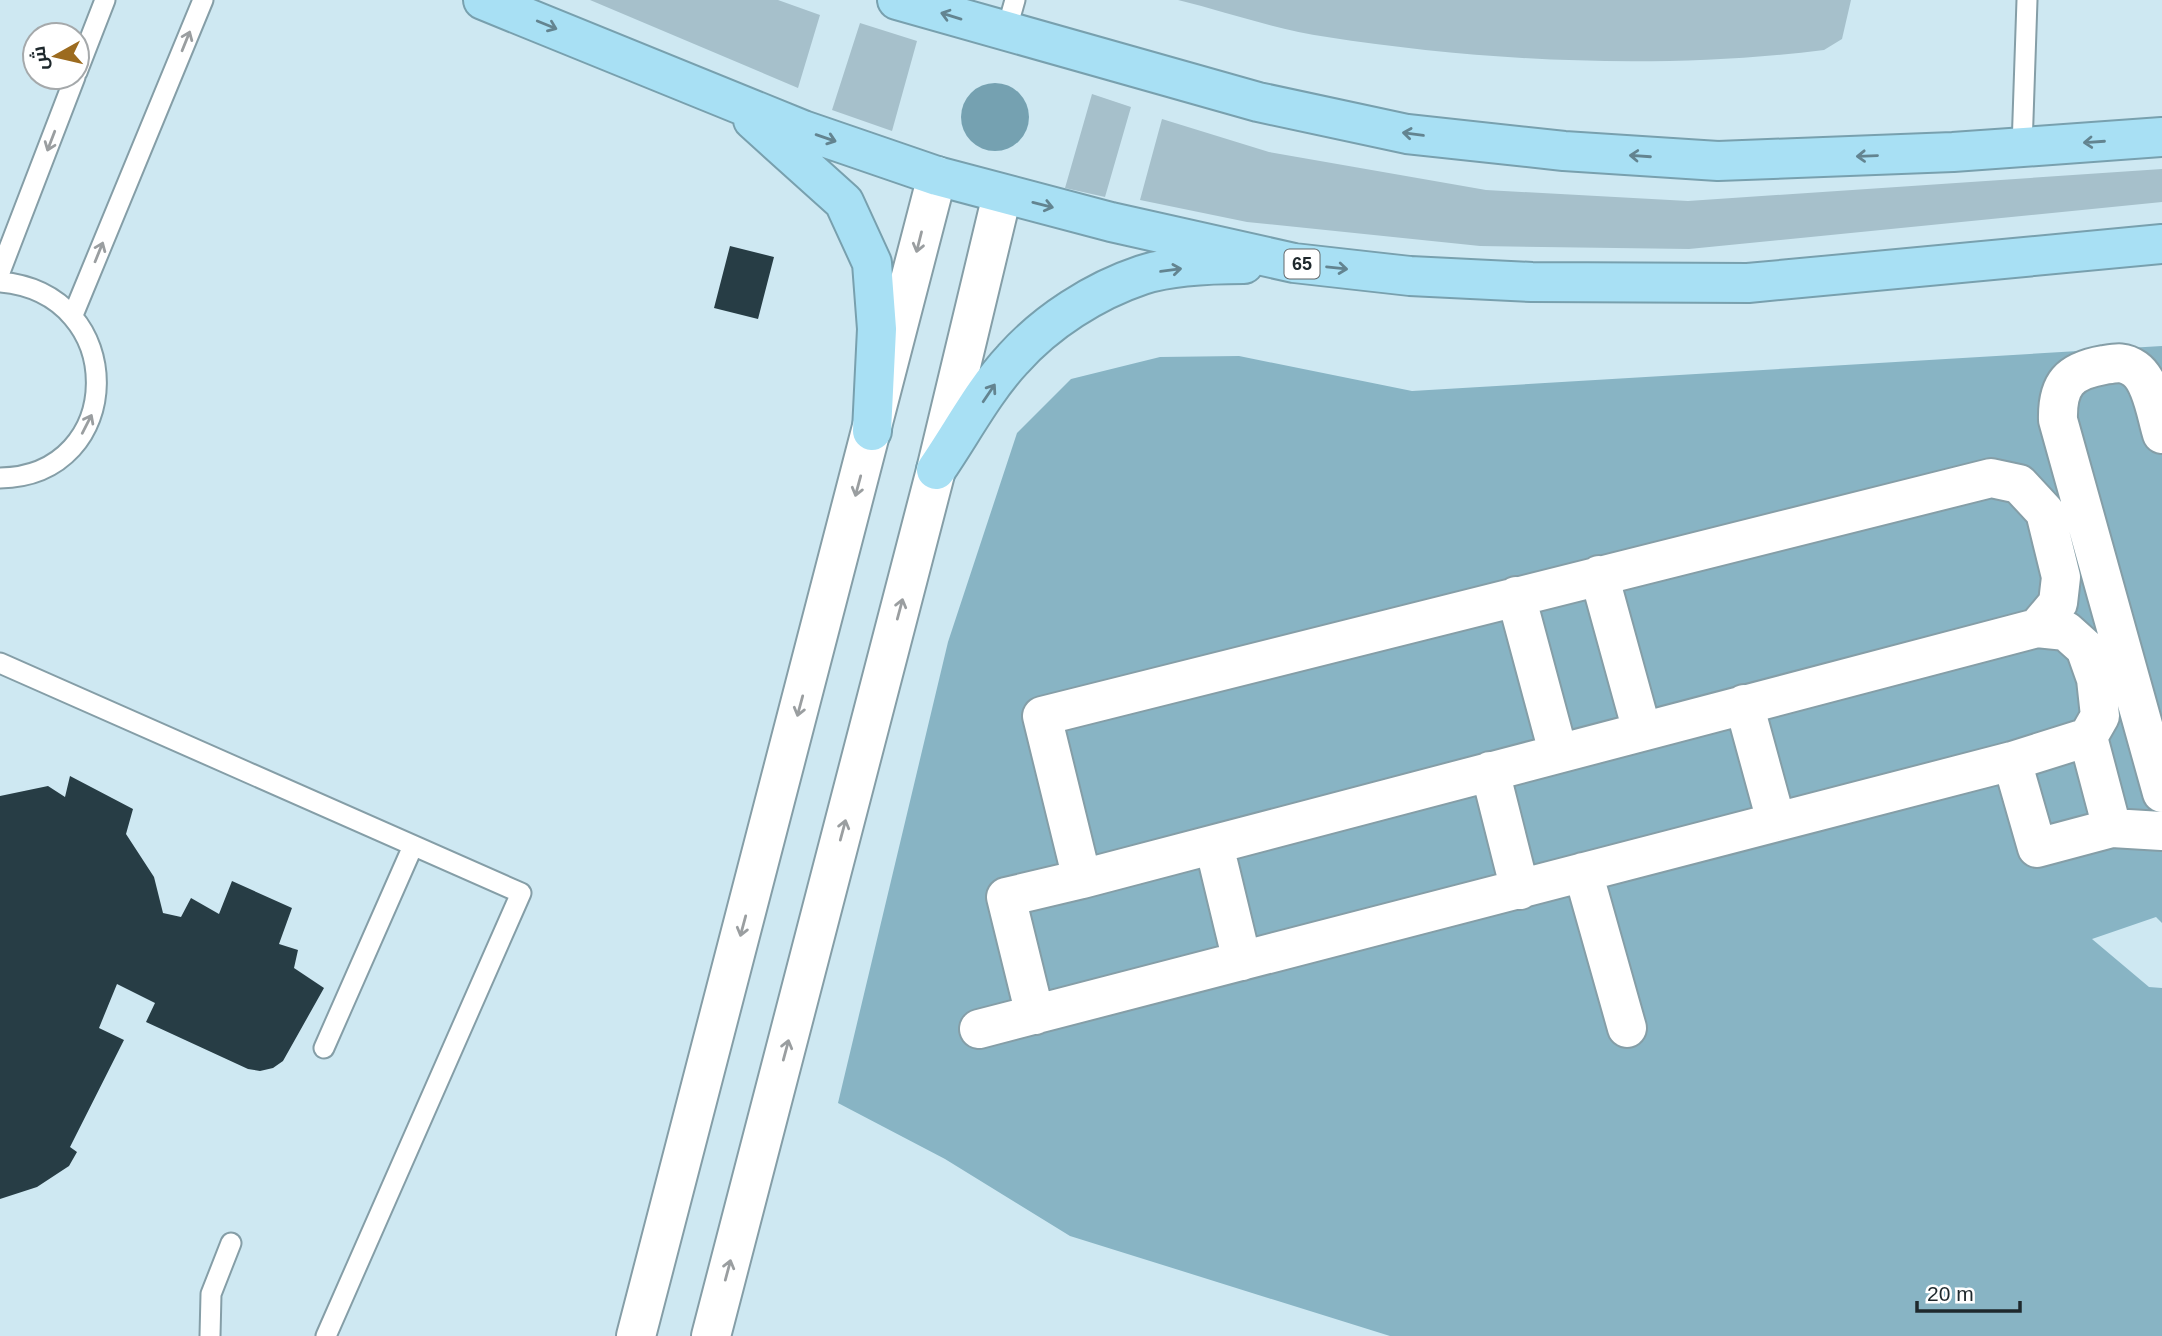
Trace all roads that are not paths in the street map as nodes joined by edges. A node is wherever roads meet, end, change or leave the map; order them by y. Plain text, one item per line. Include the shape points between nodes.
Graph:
1 (105, 0) edge
2 (203, 0) edge
3 (483, 0) edge
4 (897, 0) edge
5 (2026, 0) edge
6 (1010, 16) edge
7 (91, 36) edge
8 (70, 91) edge
9 (728, 97) junction
10 (2162, 137) edge
11 (2021, 148) junction
12 (937, 176) junction
13 (1002, 195) junction
14 (2162, 244) edge
15 (1294, 263) junction
16 (0, 272) edge
17 (0, 282) edge
18 (73, 315) junction
19 (872, 430) junction
20 (2162, 434) edge
21 (936, 470) junction
22 (0, 478) edge
23 (1599, 575) junction
24 (1516, 596) junction
25 (2037, 628) junction
26 (0, 663) edge
27 (1745, 704) junction
28 (1642, 731) junction
29 (2088, 737) junction
30 (1558, 752) junction
31 (2012, 761) junction
32 (1490, 771) junction
33 (2162, 793) edge
34 (1776, 821) junction
35 (2112, 828) junction
36 (2162, 831) edge
37 (1214, 845) junction
38 (413, 846) junction
39 (1583, 872) junction
40 (1082, 879) junction
41 (1520, 890) junction
42 (1242, 961) junction
43 (1035, 1015) junction
44 (1627, 1028) dead end
45 (979, 1029) dead end
46 (324, 1048) dead end
47 (231, 1243) dead end
48 (210, 1336) edge
49 (326, 1336) edge
50 (636, 1336) edge
51 (711, 1336) edge

1 - 7 lane
18 -> 2 lane
3 -> 9 highway, 65
6 -> 4 highway
5 - 11 lane
11 -> 6 highway via 1718,161 1420,135 1258,102
8 -> 16 lane
9 -> 12 highway, 65 via 803,130
9 - 19 highway via 844,202 872,263 877,330
10 -> 11 highway
12 - 13 highway, 65
12 -> 19 street
13 -> 15 highway, 65
13 - 21 street
15 -> 14 highway, 65 via 1410,276 1532,282 1748,283
21 -> 15 highway via 1011,360 1046,326 1097,295 1144,274 1213,264
17 - 18 lane via 38,290
22 -> 18 lane via 39,471 62,457 80,438 92,414 98,388 96,362 88,337
19 -> 50 street
20 - 33 street via 2146,383 2137,370 2122,362 2077,371 2064,385 2058,420
51 -> 21 street
23 - 24 street
23 - 25 street via 1991,478 2019,484 2045,512 2062,577 2058,603
23 - 28 street
24 - 30 street
24 - 40 street via 1042,716
25 - 27 street
25 - 29 street via 2066,631 2085,648 2096,679 2100,716
26 - 38 lane
27 - 28 street
27 - 34 street
28 - 30 street
29 - 31 street
29 - 35 street
30 - 32 street
31 - 34 street
31 - 35 street via 2037,848
32 - 37 street
32 - 41 street
34 - 39 street
35 - 36 street
37 - 40 street
37 - 42 street
38 - 46 lane
38 - 49 lane via 521,893
39 - 41 street
39 - 44 street
40 - 43 street via 1006,897
41 - 42 street
42 - 43 street
43 - 45 street
47 - 48 lane via 211,1294

